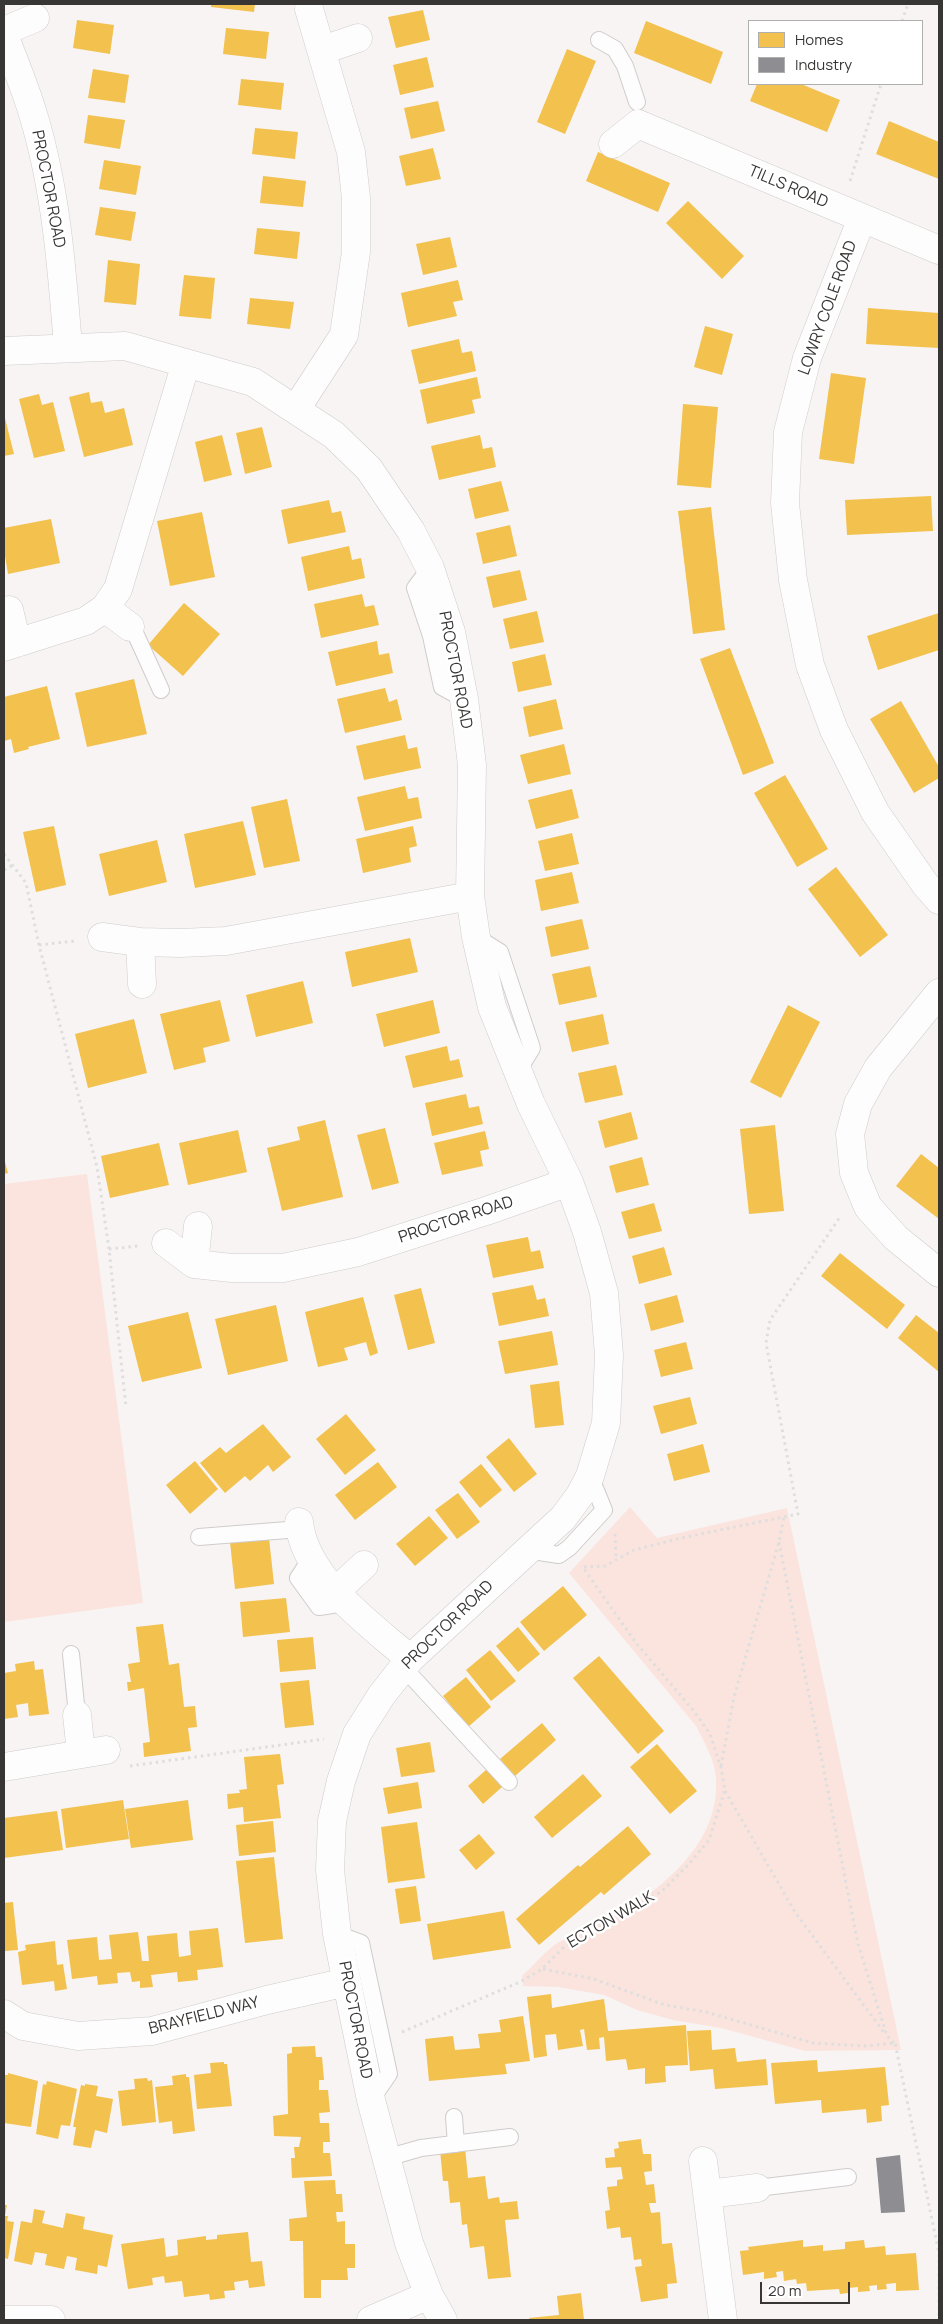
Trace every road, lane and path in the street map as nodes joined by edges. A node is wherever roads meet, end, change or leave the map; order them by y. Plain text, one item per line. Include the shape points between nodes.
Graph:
1 (908, 4) edge
2 (310, 9) dead end
3 (35, 18) dead end
4 (902, 20) edge
5 (4, 31) edge
6 (4, 35) edge
7 (358, 38) dead end
8 (598, 40) dead end
9 (323, 50) junction
10 (881, 85) edge
11 (637, 113) junction
12 (613, 144) dead end
13 (851, 214) junction
14 (939, 250) edge
15 (68, 347) junction
16 (4, 352) edge
17 (186, 363) junction
18 (296, 409) junction
19 (105, 608) junction
20 (8, 610) dead end
21 (130, 627) joint
22 (11, 645) edge
23 (161, 690) dead end
24 (4, 854) edge
25 (13, 865) junction
26 (4, 870) edge
27 (470, 896) junction
28 (939, 900) edge
29 (102, 937) joint
30 (140, 942) junction
31 (39, 946) junction
32 (142, 984) dead end
33 (939, 993) edge
34 (568, 1182) junction
35 (860, 1187) junction
36 (198, 1226) dead end
37 (166, 1243) dead end
38 (194, 1264) junction
39 (939, 1272) edge
40 (126, 1407) dead end
41 (590, 1476) junction
42 (784, 1517) junction
43 (299, 1526) joint
44 (199, 1537) dead end
45 (779, 1542) junction
46 (569, 1548) junction
47 (526, 1550) junction
48 (364, 1565) dead end
49 (582, 1567) junction
50 (340, 1597) junction
51 (71, 1654) dead end
52 (406, 1663) junction
53 (77, 1715) joint
54 (358, 1734) junction
55 (93, 1751) junction
56 (4, 1767) edge
57 (721, 1768) junction
58 (509, 1782) dead end
59 (725, 1790) junction
60 (337, 1934) junction
61 (542, 1969) junction
62 (347, 1982) junction
63 (4, 2014) edge
64 (887, 2036) junction
65 (380, 2039) junction
66 (895, 2043) junction
67 (371, 2100) junction
68 (454, 2117) dead end
69 (510, 2137) dead end
70 (456, 2144) junction
71 (386, 2158) junction
72 (703, 2161) dead end
73 (848, 2178) dead end
74 (757, 2188) joint
75 (708, 2194) junction
76 (429, 2295) junction
77 (6, 2320) edge
78 (51, 2320) edge
79 (371, 2320) edge
80 (443, 2320) edge
81 (723, 2320) edge
82 (939, 2320) edge

1 - 4 path
2 - 9 street
3 - 5 street
6 - 15 street, PROCTOR ROAD via 33,114 50,187 61,262
7 - 9 street
8 - 11 lane via 616,50 625,66
9 - 18 street via 351,152 356,198 356,252 344,335
10 - 13 path
11 - 12 street
11 - 13 street, TILLS ROAD
13 - 14 street, TILLS ROAD
13 - 28 street, LOWRY COLE ROAD via 788,432 785,503 793,580 810,665 834,730 875,812
15 - 16 street, PROCTOR ROAD
15 - 17 street, PROCTOR ROAD via 125,346
17 - 18 street, PROCTOR ROAD via 253,382
17 - 19 street via 118,589
18 - 27 street, PROCTOR ROAD via 334,435 369,469 411,531 430,568 451,632 464,699 472,765
19 - 21 street
19 - 22 street via 86,621
20 - 22 street
21 - 23 lane
24 - 25 path
25 - 26 path
25 - 31 path via 26,882
27 - 30 street via 226,941
27 - 34 street, PROCTOR ROAD via 492,1007
29 - 30 street
29 - 31 path
30 - 32 street
31 - 40 path via 96,1167 109,1249
33 - 35 street via 878,1068 858,1104 850,1134 854,1173
34 - 38 street, PROCTOR ROAD via 358,1252 283,1268
34 - 41 street, PROCTOR ROAD via 587,1232 604,1293 609,1356 606,1424
35 - 39 street via 868,1207 896,1238
35 - 42 path via 770,1320 766,1343 798,1514
36 - 38 street
37 - 38 street
41 - 46 lane via 604,1510
41 - 47 street, PROCTOR ROAD via 563,1518
42 - 45 path
42 - 49 path via 634,1550 606,1566
43 - 44 lane
43 - 50 street via 312,1558
45 - 57 path via 734,1697
45 - 64 path via 858,1944
46 - 47 lane via 559,1555
46 - 49 path, ECTON WALK
47 - 52 street, PROCTOR ROAD
48 - 50 street
49 - 57 path, ECTON WALK via 636,1643 710,1734
50 - 52 street
51 - 53 lane
52 - 54 street, PROCTOR ROAD
52 - 58 lane
53 - 55 street
54 - 55 path via 120,1768
54 - 60 street, PROCTOR ROAD via 341,1781 332,1822 330,1870
55 - 56 street
57 - 59 path, ECTON WALK
59 - 61 path, ECTON WALK via 709,1840 662,1891 565,1946
59 - 64 path via 795,1912
60 - 62 street, PROCTOR ROAD
60 - 65 lane via 361,1944
61 - 65 path, ECTON WALK via 513,1986
61 - 66 path via 594,1979 664,2005 706,2012 813,2043 864,2046
62 - 63 street, BRAYFIELD WAY via 152,2031 78,2036 23,2026
62 - 67 street, PROCTOR ROAD
64 - 66 path
65 - 67 lane via 389,2074
66 - 82 path via 939,2252
67 - 71 street, PROCTOR ROAD
68 - 70 lane
69 - 70 lane
70 - 71 lane via 422,2148
71 - 76 street, PROCTOR ROAD via 408,2243
72 - 75 street
73 - 74 lane
74 - 75 street
75 - 81 street
76 - 79 street
76 - 80 street, PROCTOR ROAD
77 - 78 street

